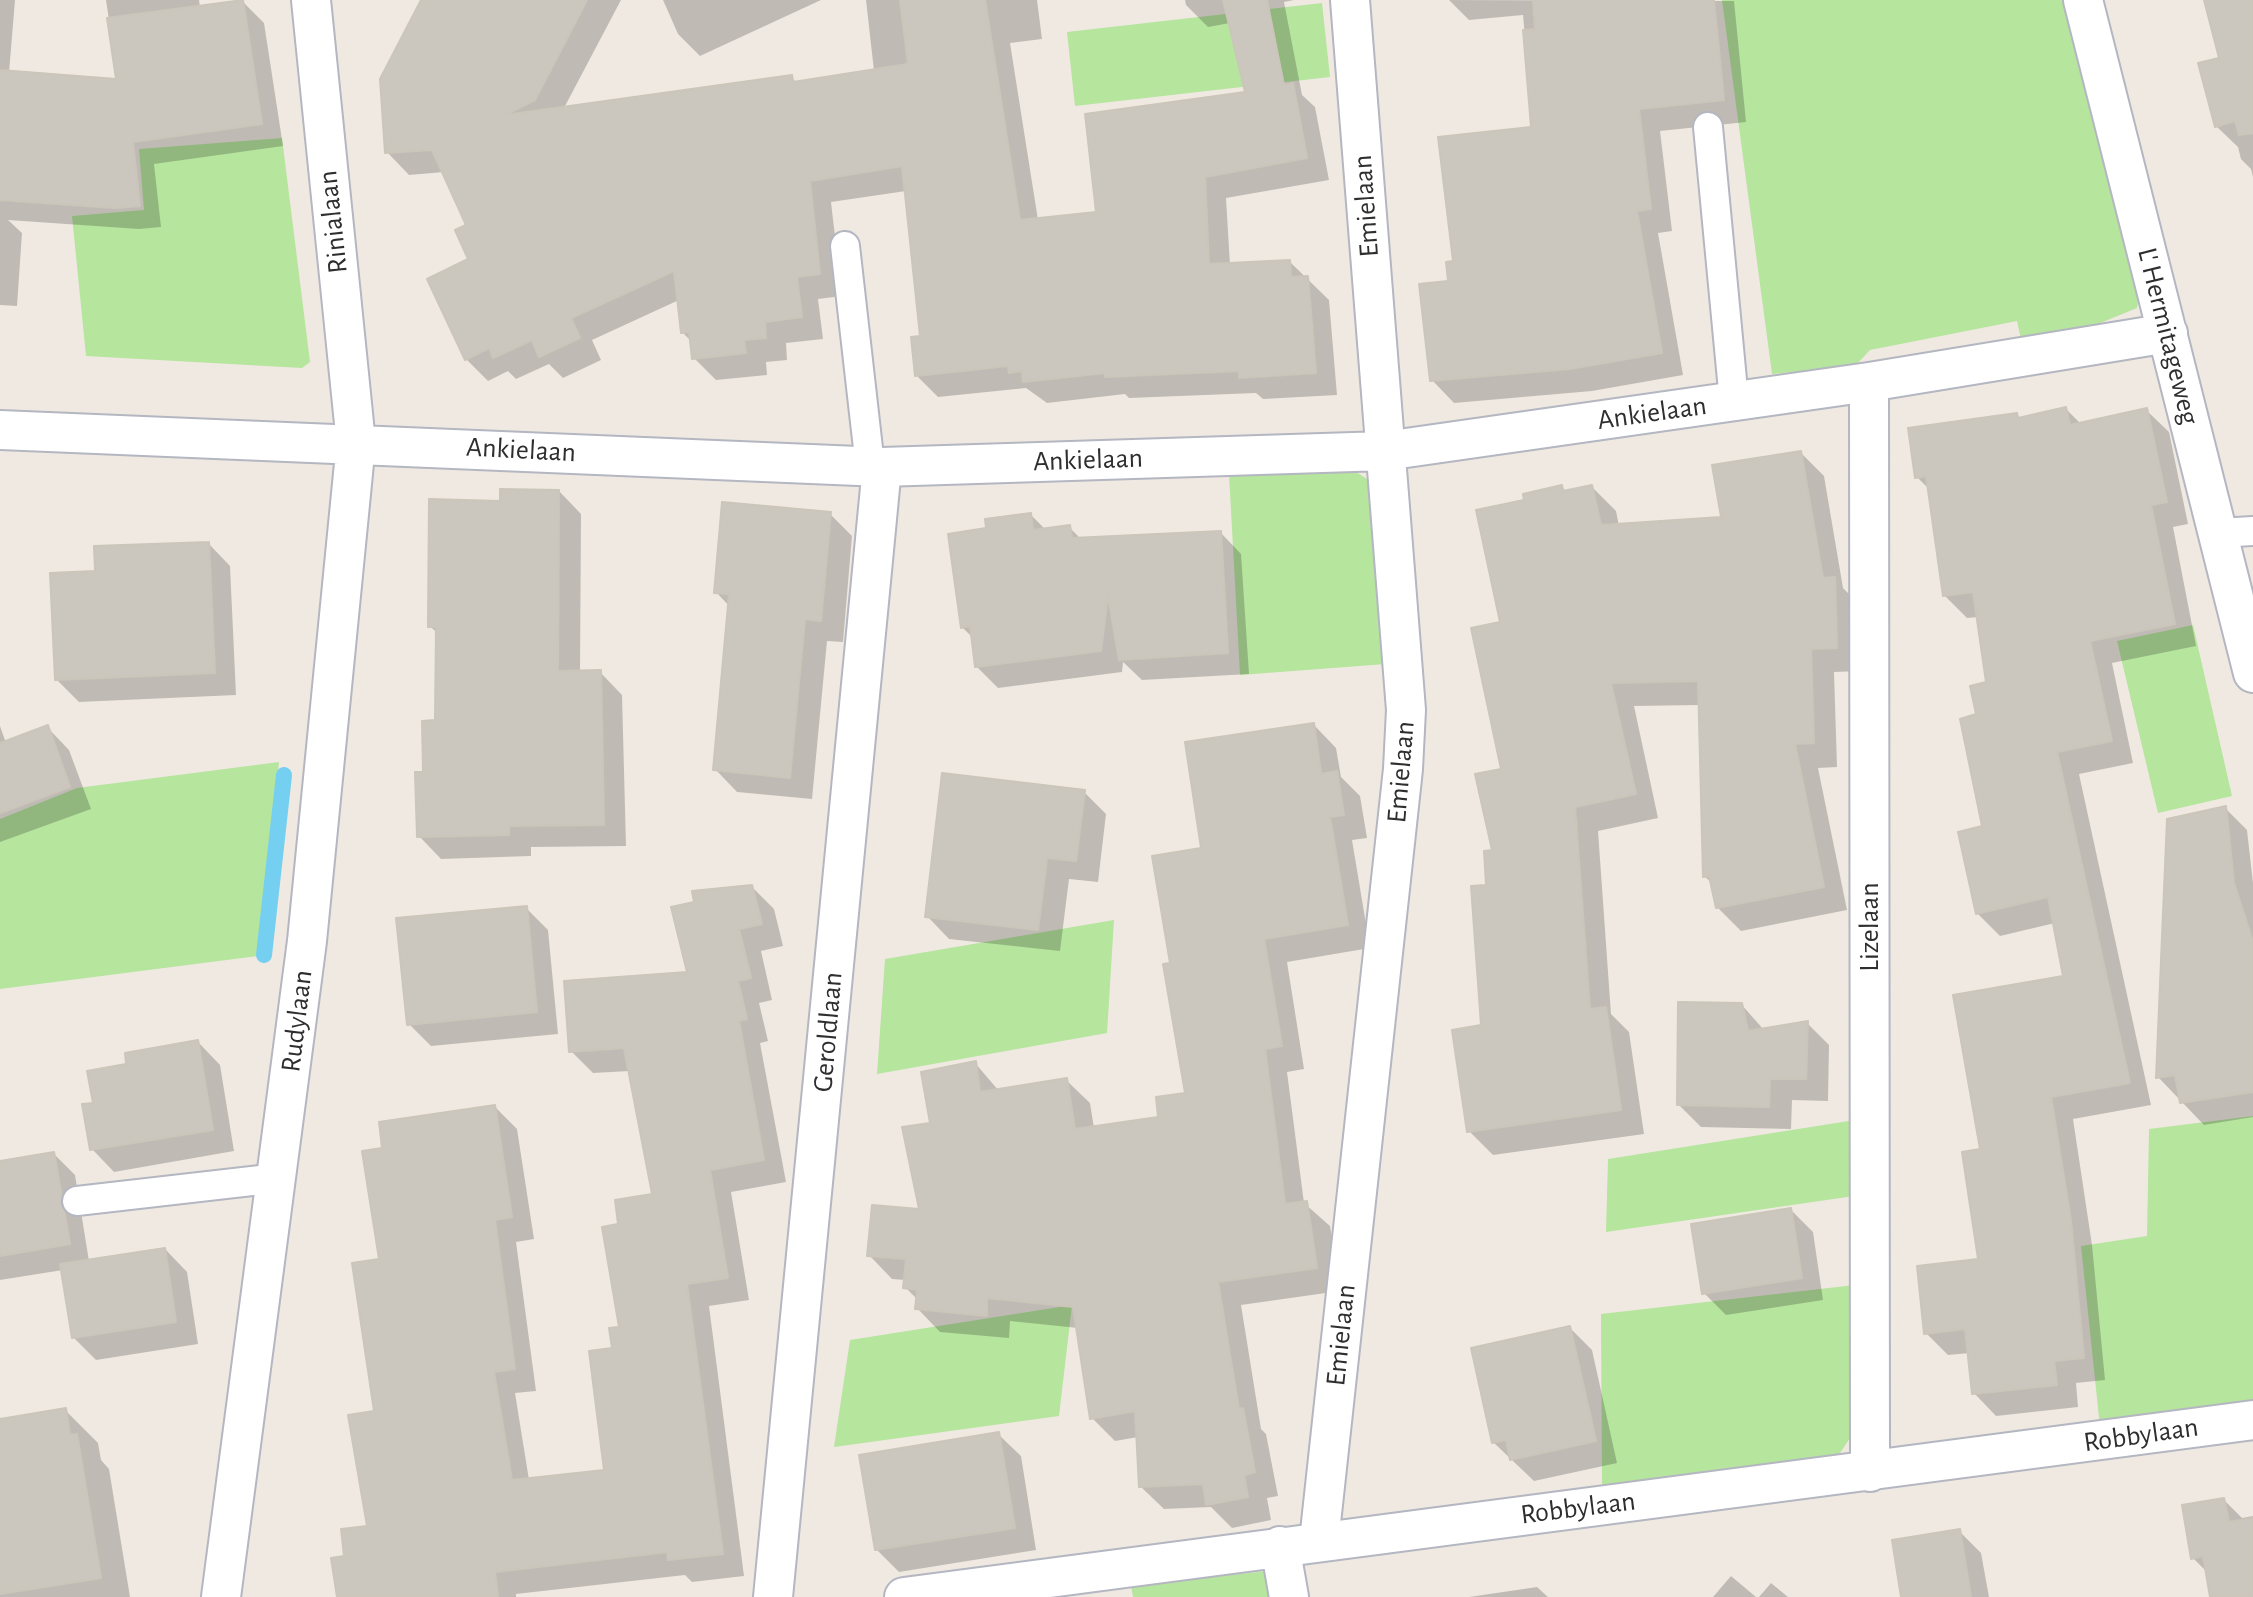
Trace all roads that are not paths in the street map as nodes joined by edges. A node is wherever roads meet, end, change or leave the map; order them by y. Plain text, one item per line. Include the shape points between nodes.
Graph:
1 (311, 0) edge
2 (1350, 0) edge
3 (2083, 0) edge
4 (1708, 127) dead end
5 (845, 246) dead end
6 (2168, 333) junction
7 (1869, 382) junction
8 (1734, 401) junction
9 (0, 430) edge
10 (356, 443) junction
11 (1385, 451) junction
12 (876, 466) junction
13 (2235, 532) edge
14 (2253, 673) edge
15 (278, 1178) junction
16 (77, 1200) dead end
17 (2253, 1420) edge
18 (1870, 1472) junction
19 (1319, 1541) junction
20 (1280, 1546) junction
21 (221, 1597) edge
22 (774, 1597) edge
23 (904, 1597) edge
24 (1289, 1597) edge

1 - 10 street, Rinialaan
2 - 11 street, Emielaan
3 - 6 street, L' Hermitageweg
4 - 8 lane
5 - 12 lane
6 - 7 street, Ankielaan
6 - 13 street, L' Hermitageweg
7 - 8 street, Ankielaan
7 - 18 street, Lizelaan
8 - 11 street, Ankielaan
9 - 10 street, Ankielaan
10 - 12 street, Ankielaan
10 - 15 street, Rudylaan via 331,717
11 - 12 street, Ankielaan
11 - 19 street, Emielaan via 1406,710 1403,769
12 - 22 street, Geroldlaan
13 - 14 street, L' Hermitageweg
15 - 16 lane
15 - 21 street, Rudylaan
17 - 18 street, Robbylaan
18 - 19 street, Robbylaan
19 - 20 street, Robbylaan
20 - 23 street, Robbylaan
20 - 24 street

